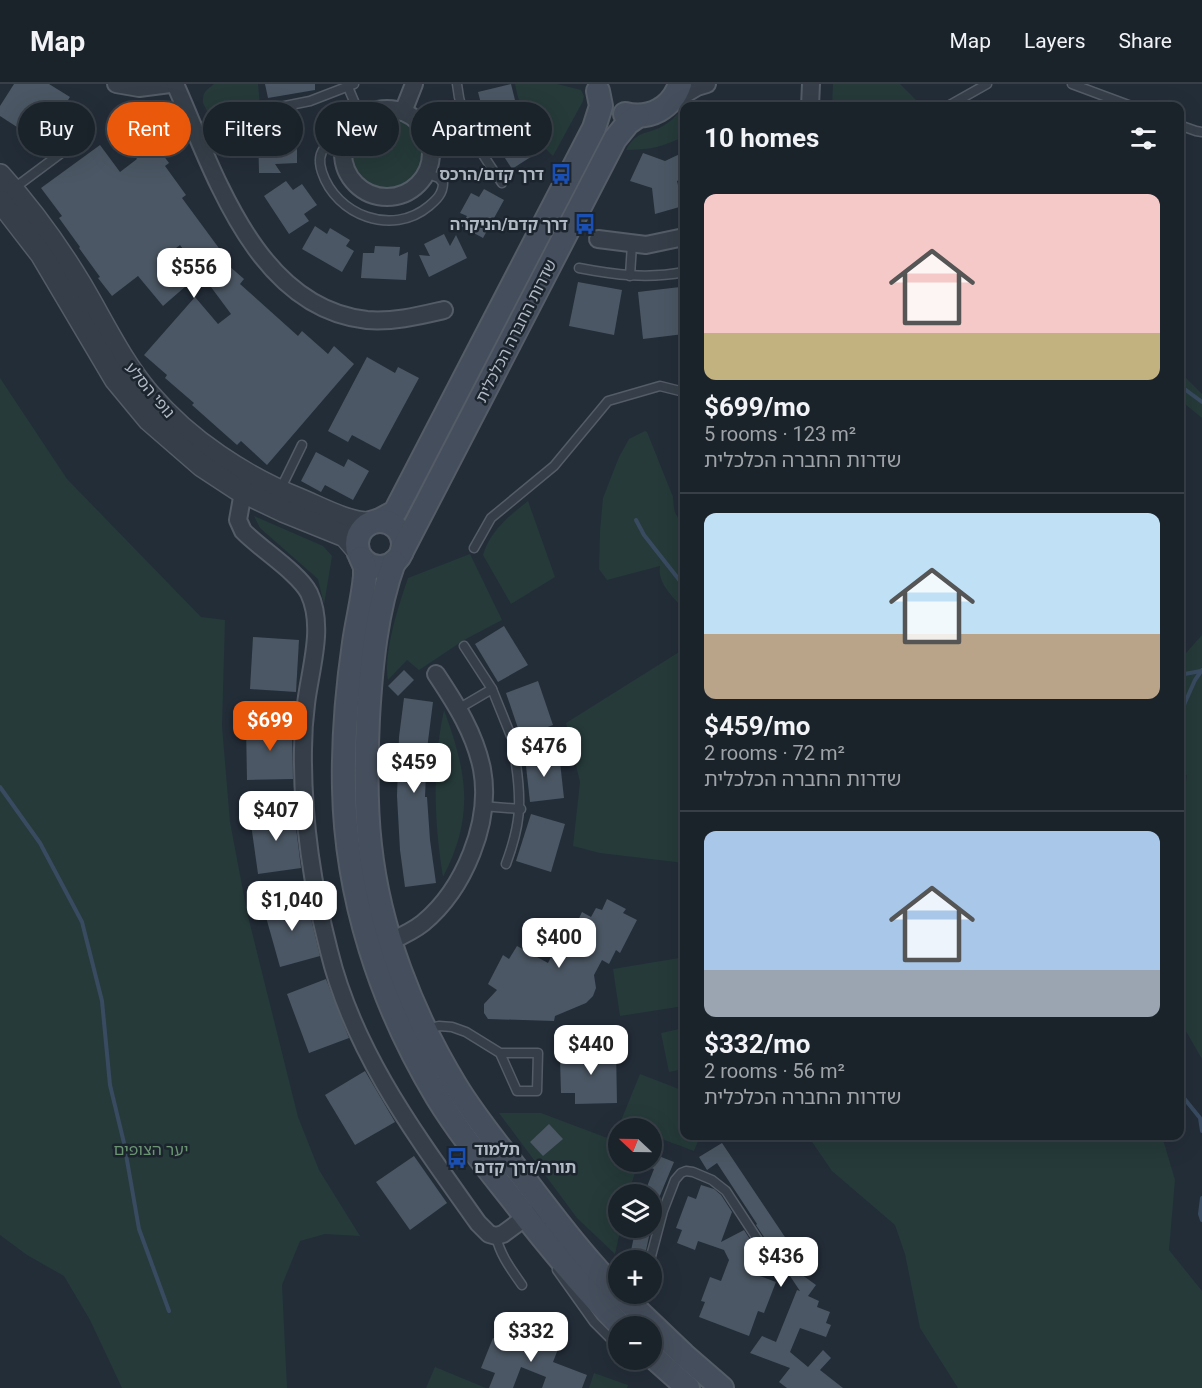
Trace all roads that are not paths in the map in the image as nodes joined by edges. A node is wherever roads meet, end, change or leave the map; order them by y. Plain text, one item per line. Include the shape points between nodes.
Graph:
1 (116, 84) edge
2 (170, 84) edge
3 (175, 84) edge
4 (414, 84) edge
5 (457, 84) edge
6 (680, 84) edge
7 (707, 84) edge
8 (811, 84) edge
9 (987, 84) edge
10 (1072, 84) edge
11 (351, 85) edge
12 (598, 88) edge
13 (303, 102) edge
14 (356, 102) edge
15 (459, 102) edge
16 (810, 102) edge
17 (955, 102) edge
18 (1120, 102) edge
19 (664, 107) junction
20 (399, 111) edge
21 (403, 112) junction
22 (638, 116) junction
23 (411, 117) edge
24 (1184, 127) edge
25 (1202, 132) edge
26 (55, 156) edge
27 (320, 156) edge
28 (344, 156) edge
29 (430, 156) edge
30 (484, 156) edge
31 (426, 173) junction
32 (502, 183) dead end
33 (4, 188) edge
34 (680, 238) edge
35 (598, 239) dead end
36 (633, 244) junction
37 (579, 268) dead end
38 (680, 273) edge
39 (630, 276) junction
40 (444, 310) dead end
41 (680, 391) edge
42 (302, 445) dead end
43 (280, 491) junction
44 (243, 492) junction
45 (375, 521) junction
46 (474, 549) dead end
47 (360, 554) junction
48 (398, 557) junction
49 (464, 646) dead end
50 (436, 674) dead end
51 (492, 689) junction
52 (458, 709) junction
53 (511, 736) dead end
54 (516, 764) dead end
55 (482, 806) junction
56 (521, 809) junction
57 (506, 864) dead end
58 (391, 941) junction
59 (426, 1029) junction
60 (500, 1053) junction
61 (548, 1210) junction
62 (526, 1217) junction
63 (496, 1236) junction
64 (546, 1242) junction
65 (653, 1250) edge
66 (776, 1266) dead end
67 (608, 1278) edge
68 (522, 1285) dead end
69 (632, 1304) edge
70 (611, 1316) edge
71 (608, 1336) edge
72 (662, 1368) edge
73 (688, 1388) edge
74 (722, 1388) edge

1 - 2 street via 139,88
3 - 40 street via 247,236 280,278 334,312 367,320 407,319
4 - 21 street
5 - 15 lane
6 - 19 main road via 673,100
7 - 19 street
8 - 16 street
9 - 17 lane
10 - 18 lane
11 - 13 lane
11 - 14 lane
12 - 22 main road via 608,104 621,113
12 - 45 main road, שדרות החברה הכלכלית via 601,106 594,128 395,512
19 - 22 main road
20 - 21 street
21 - 23 street
22 - 48 main road, שדרות החברה הכלכלית via 615,139
24 - 25 lane
26 - 33 lane
27 - 31 lane via 322,173 337,198 356,213 378,220 393,220 427,208 439,196 443,183
28 - 31 street via 349,175 373,195 406,192
29 - 31 street
30 - 32 lane
33 - 43 street, נופי הסלע via 55,244 120,354 148,393 213,452
33 - 44 street, נופי הסלע via 22,227 134,404 202,466
34 - 36 street
35 - 36 street
36 - 39 lane
37 - 39 lane
38 - 39 lane
41 - 46 lane via 660,386 608,401 554,466 491,518
42 - 43 lane
43 - 45 street, נופי הסלע via 357,522
44 - 47 street, נופי הסלע via 345,536
44 - 63 street via 238,520 243,531 308,591 314,610 315,634 305,706 304,801 308,848 329,954 363,1046 386,1088 478,1223
45 - 47 main road via 358,535
45 - 48 main road via 390,522 400,531 404,542
47 - 48 main road via 372,566 383,567
47 - 62 main road via 366,576 350,675 344,770 348,850 358,905 387,995 425,1075 455,1123
48 - 58 main road, שדרות החברה הכלכלית via 386,591 375,645 366,762 370,847
49 - 51 lane
50 - 52 street
51 - 52 lane
51 - 53 lane
52 - 55 street via 482,770
54 - 56 lane
55 - 56 lane
55 - 58 street via 474,849 460,879 423,923
56 - 57 lane
58 - 59 main road, שדרות החברה הכלכלית
59 - 60 lane via 452,1027
59 - 61 main road, שדרות החברה הכלכלית via 472,1111
60 - 60 lane via 518,1091 537,1091 538,1053
61 - 62 street
61 - 67 main road, שדרות החברה הכלכלית
62 - 63 street
62 - 64 main road
63 - 68 lane via 506,1262
64 - 70 main road
64 - 71 lane via 562,1279
65 - 66 lane via 675,1180 686,1171 712,1180 726,1191
69 - 74 main road, שדרות החברה הכלכלית
72 - 73 main road

